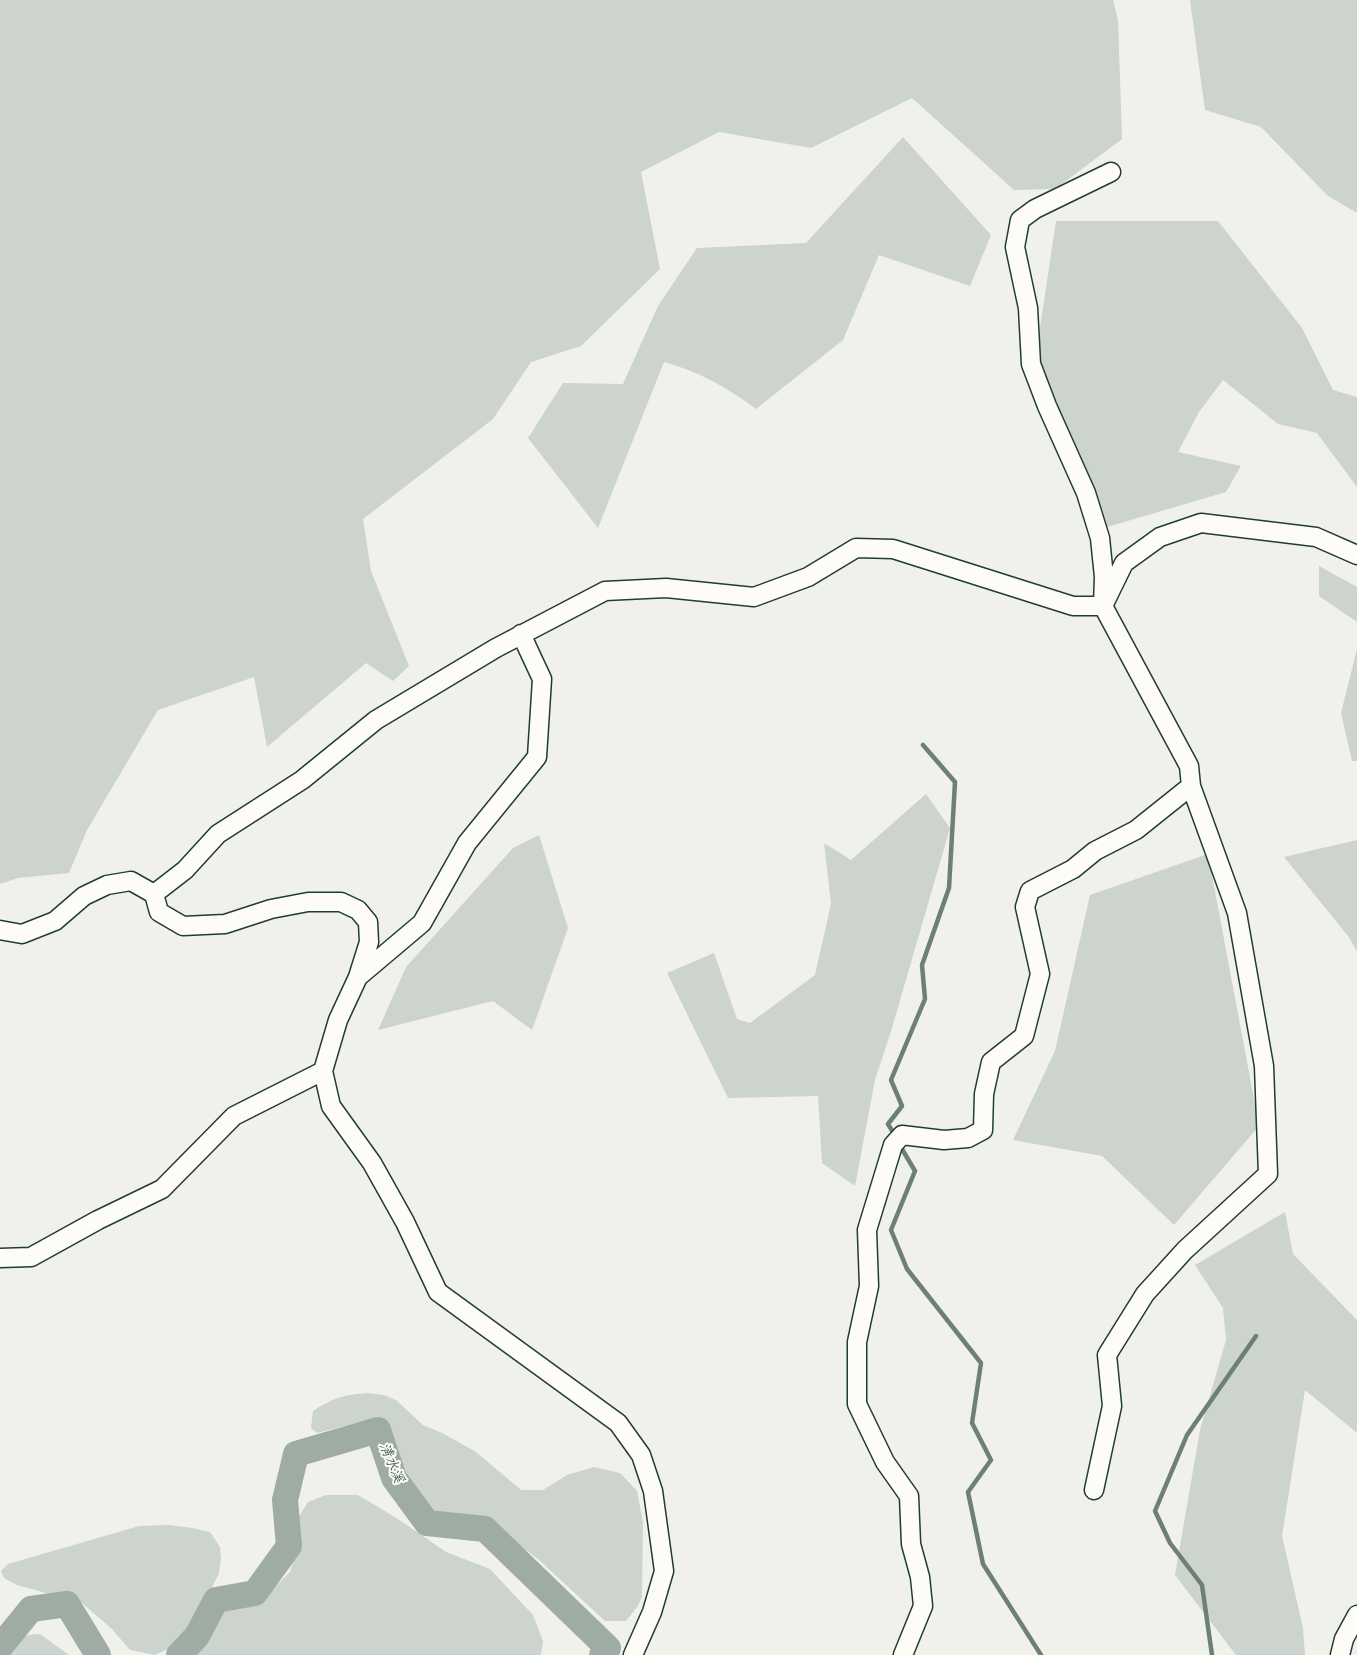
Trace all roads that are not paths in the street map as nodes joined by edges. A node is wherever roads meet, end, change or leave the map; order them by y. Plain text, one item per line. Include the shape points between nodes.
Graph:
1 (1111, 172) dead end
2 (1357, 555) edge
3 (1103, 606) junction
4 (521, 634) junction
5 (1191, 786) junction
6 (154, 894) junction
7 (0, 930) edge
8 (358, 977) junction
9 (323, 1071) junction
10 (0, 1258) edge
11 (1094, 1490) dead end
12 (1357, 1615) edge
13 (633, 1655) edge
14 (904, 1655) edge
15 (1340, 1655) edge

1 - 3 street via 1020,220 1015,246 1028,308 1031,364 1086,493 1100,538 1104,577
2 - 3 street via 1316,537 1201,522 1160,537 1124,563
3 - 4 street via 1073,606 893,549 856,548 808,577 754,597 666,588 605,590
3 - 5 street via 1189,766
4 - 6 street via 376,720 302,780 218,834 185,870
4 - 8 street via 542,679 537,758 467,843 422,923
5 - 11 street via 1237,913 1264,1066 1268,1174 1185,1250 1145,1294 1107,1355 1112,1406
5 - 14 street via 1136,830 1095,851 1073,869 1030,891 1025,907 1040,974 1024,1036 991,1062 984,1094 983,1130 968,1138 950,1140 902,1135 893,1144 867,1230 869,1286 857,1342 857,1404 885,1462 909,1496 911,1544 920,1577 923,1606
6 - 7 street via 131,881 107,885 84,896 55,921 22,934
6 - 8 street via 159,912 183,926 225,924 271,909 308,902 341,902 358,910 368,922 368,942
8 - 9 street via 338,1020
9 - 10 street via 234,1116 162,1189 31,1257
9 - 13 street via 331,1106 372,1163 406,1222 438,1292 618,1423 641,1455 653,1491 664,1571 652,1612
12 - 15 street via 1344,1639

